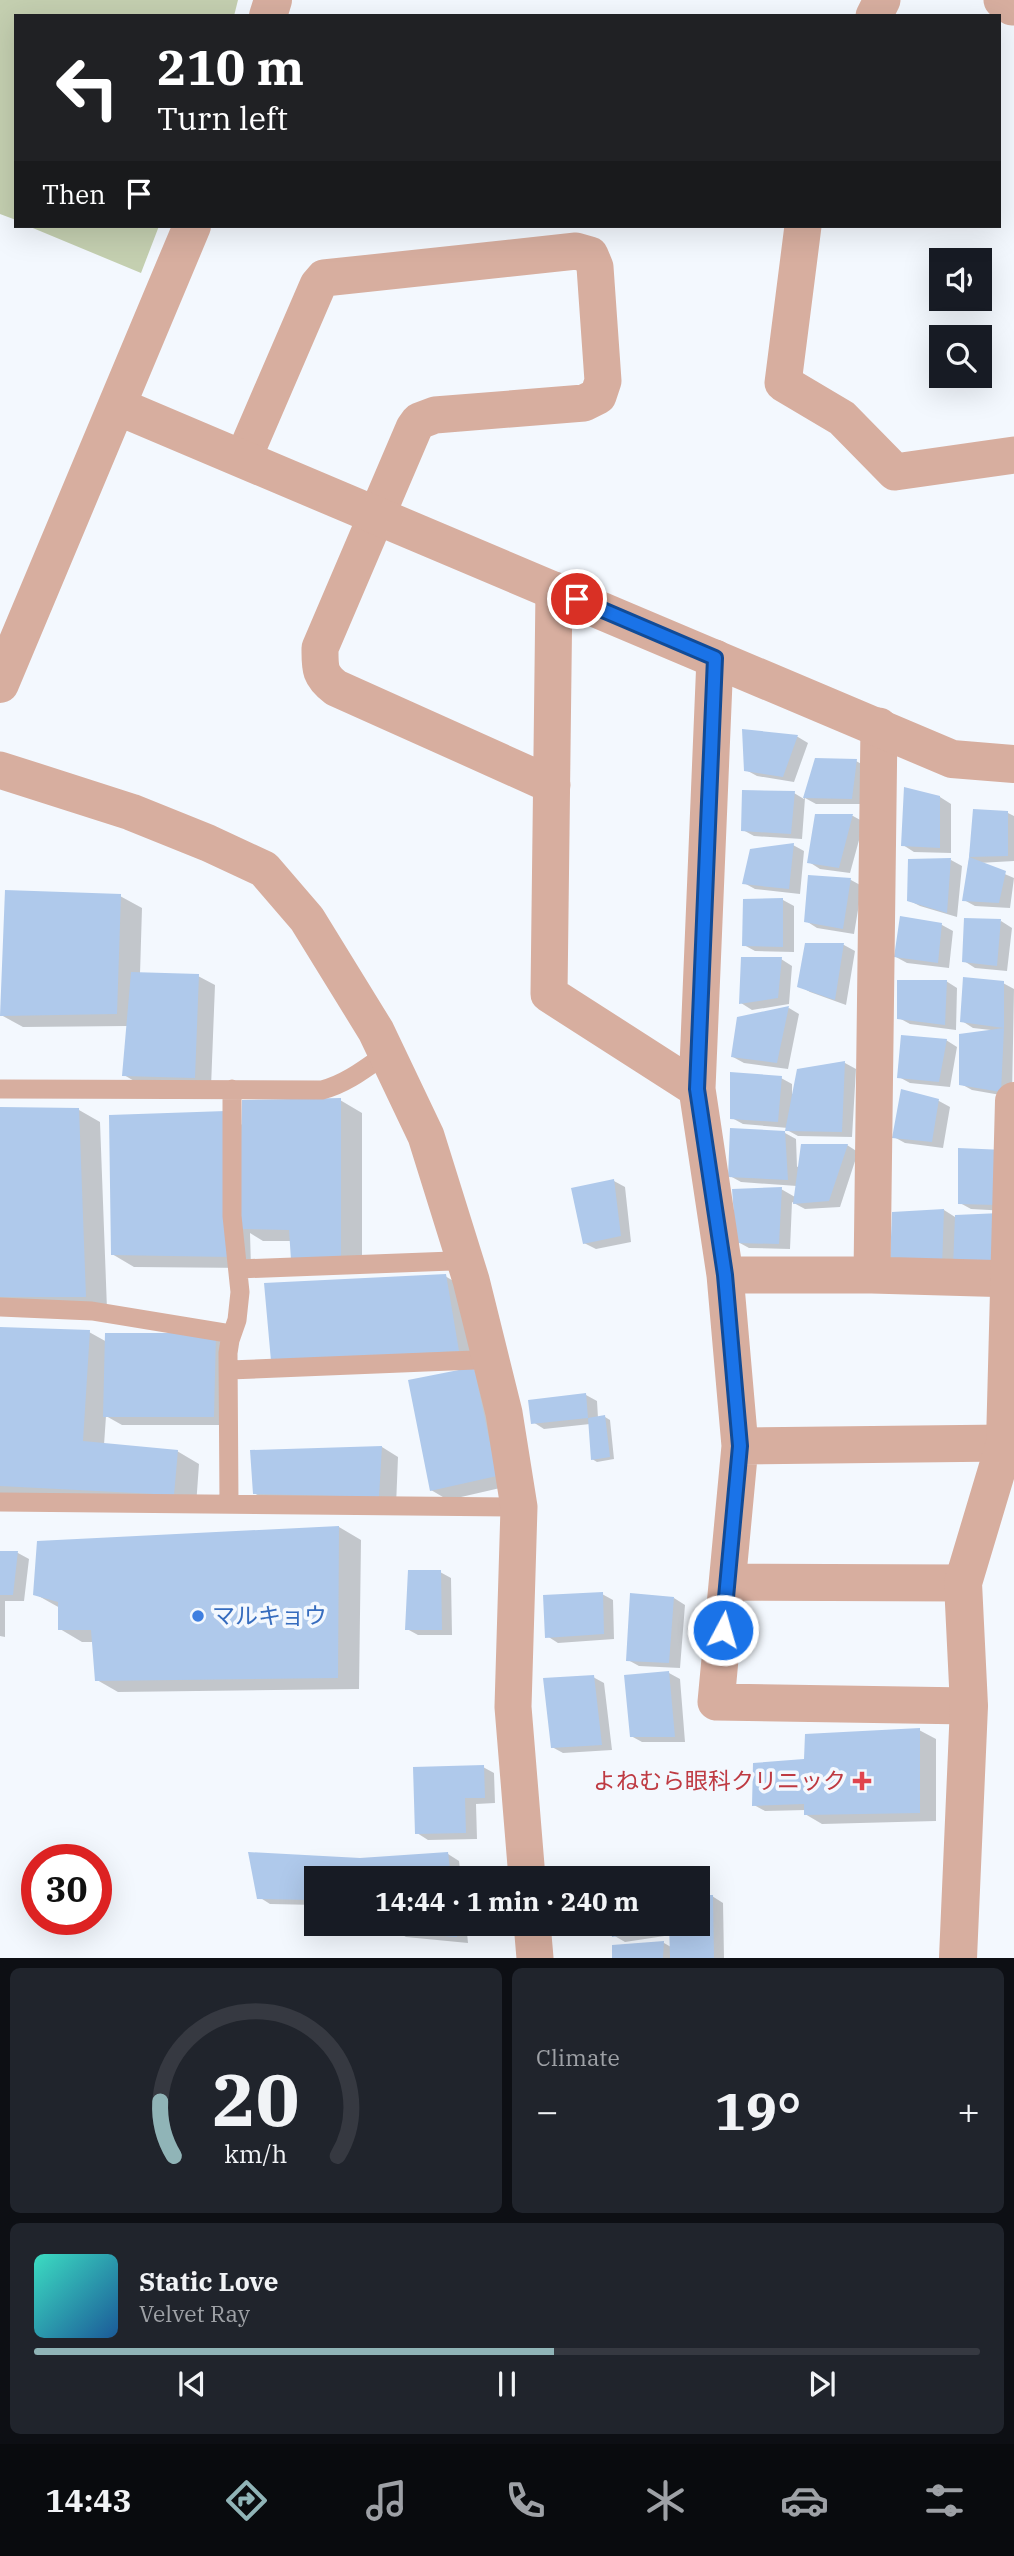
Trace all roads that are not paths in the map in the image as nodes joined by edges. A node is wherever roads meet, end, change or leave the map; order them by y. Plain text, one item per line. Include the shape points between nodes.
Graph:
1 (191, 228) edge
2 (803, 228) edge
3 (117, 406) junction
4 (1014, 456) edge
5 (243, 459) junction
6 (377, 515) junction
7 (554, 590) junction
8 (715, 658) junction
9 (0, 684) edge
10 (879, 726) junction
11 (1014, 764) edge
12 (0, 769) edge
13 (552, 785) junction
14 (387, 1054) junction
15 (0, 1089) edge
16 (697, 1089) junction
17 (232, 1090) junction
18 (1014, 1101) edge
19 (464, 1259) junction
20 (239, 1269) junction
21 (725, 1275) junction
22 (872, 1275) junction
23 (1012, 1279) edge
24 (0, 1307) edge
25 (232, 1334) junction
26 (490, 1356) junction
27 (229, 1370) junction
28 (1005, 1443) junction
29 (740, 1446) junction
30 (0, 1502) edge
31 (229, 1504) junction
32 (519, 1507) junction
33 (728, 1582) junction
34 (963, 1583) junction
35 (969, 1706) junction
36 (526, 1866) edge
37 (533, 1936) edge
38 (535, 1958) edge
39 (958, 1958) edge

1 - 3 street
2 - 4 street via 783,383 842,418 895,472
3 - 5 street
3 - 9 street
5 - 6 street
5 - 6 street via 324,278 576,251 590,255 595,267 603,381 598,396 584,404 425,417 414,428
6 - 7 street
6 - 13 street via 320,648 323,678 336,688
7 - 8 street
7 - 13 street
8 - 10 street
8 - 16 street
10 - 11 street via 952,759
10 - 22 street
12 - 14 street via 131,812 264,869 307,919
13 - 16 street via 548,994
14 - 17 lane via 351,1078 322,1090
14 - 19 street via 426,1136
15 - 17 lane
16 - 21 street
17 - 20 lane via 232,1216
18 - 23 street
19 - 20 lane
19 - 26 street
20 - 25 lane
21 - 22 street
21 - 29 street
22 - 23 street
23 - 28 street
24 - 25 lane via 92,1311
25 - 27 lane
26 - 27 lane
26 - 32 street via 505,1413
27 - 31 lane
28 - 29 street
28 - 34 street
29 - 33 street
30 - 31 lane
31 - 32 lane
32 - 36 street via 513,1707
33 - 34 street
33 - 35 street via 716,1702
34 - 35 street
35 - 39 street
37 - 38 street

